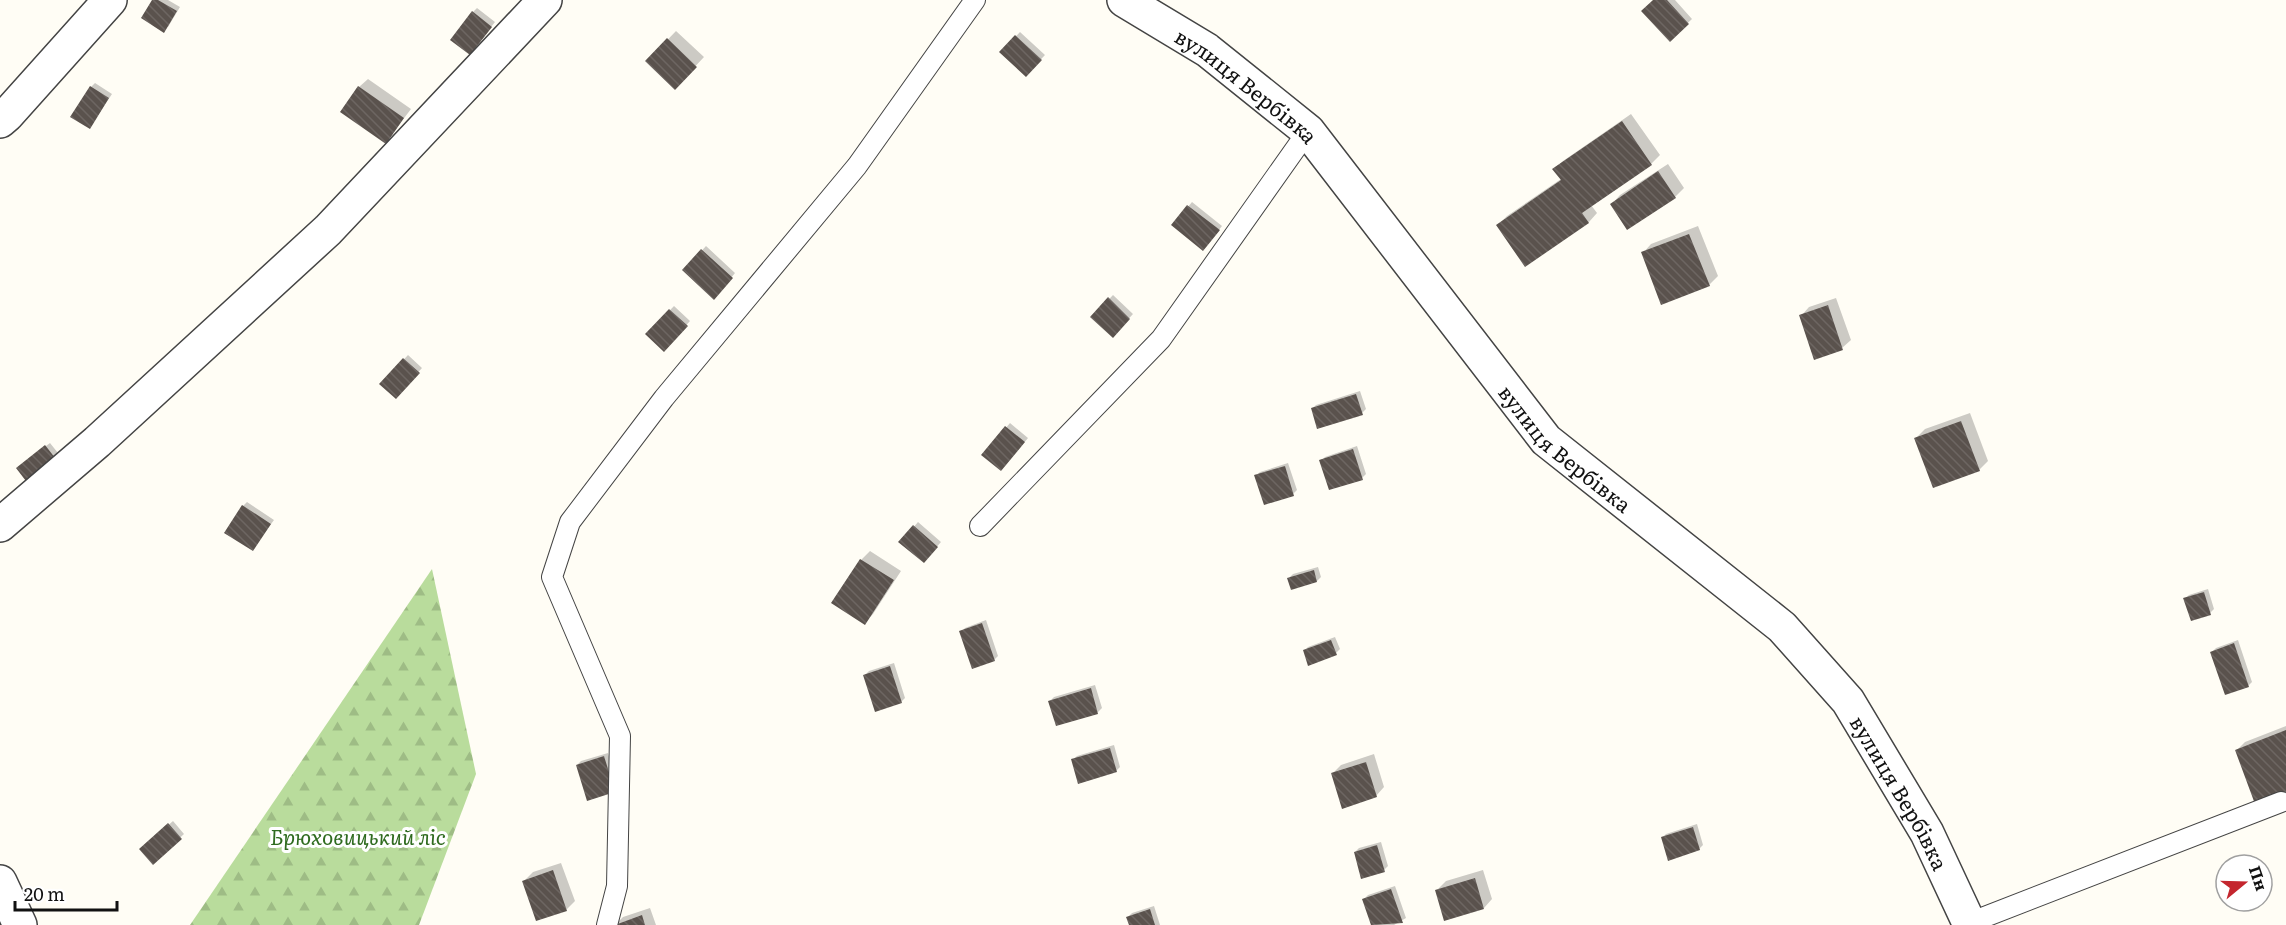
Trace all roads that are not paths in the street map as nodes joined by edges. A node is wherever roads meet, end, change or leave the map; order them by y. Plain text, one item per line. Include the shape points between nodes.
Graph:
1 (110, 0) edge
2 (545, 0) edge
3 (975, 0) edge
4 (1124, 0) edge
5 (0, 121) edge
6 (1308, 131) junction
7 (0, 525) edge
8 (980, 526) dead end
9 (2281, 802) dead end
10 (0, 882) edge
11 (1970, 924) edge
12 (20, 925) edge
13 (607, 925) edge

1 - 5 street
2 - 7 street via 328,230 97,442
3 - 13 lane via 857,166 664,398 570,522 552,577 620,736 617,886
4 - 6 street, вулиця Вербівка via 1207,50
6 - 8 lane via 1161,339
6 - 11 street, вулиця Вербівка via 1546,440 1782,627 1848,701 1927,833
9 - 11 lane
10 - 12 street

